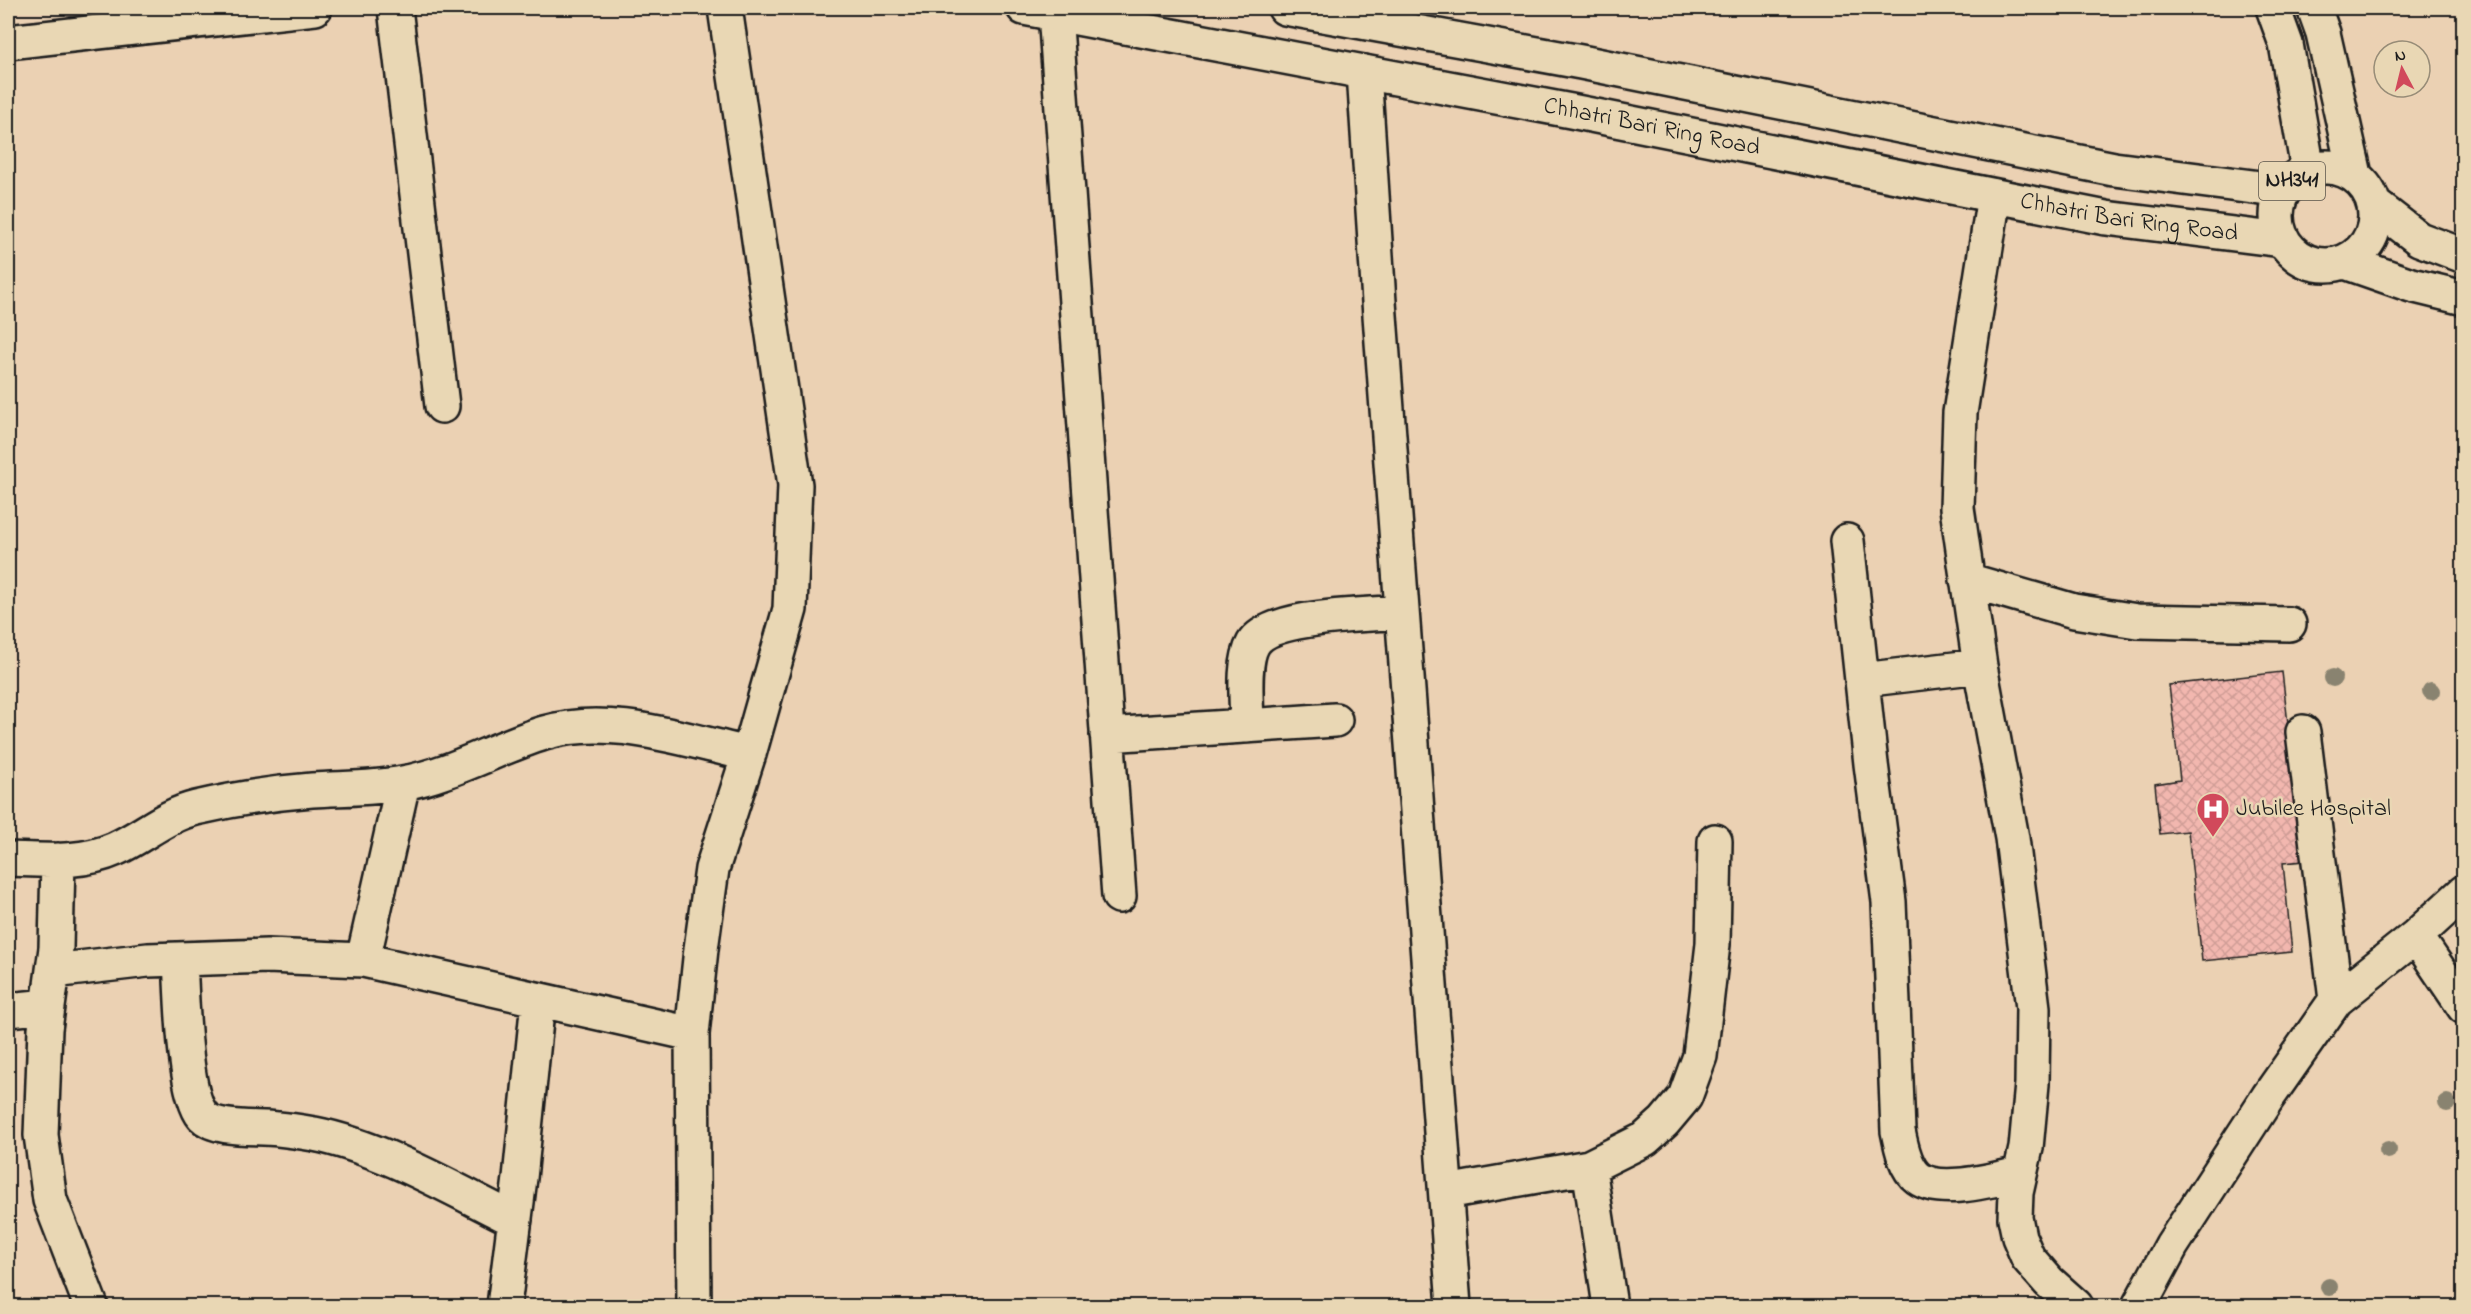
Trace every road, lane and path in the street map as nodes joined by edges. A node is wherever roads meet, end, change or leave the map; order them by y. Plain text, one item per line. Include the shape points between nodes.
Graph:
1 (315, 8) edge
2 (395, 8) edge
3 (725, 8) edge
4 (1285, 8) edge
5 (2273, 8) edge
6 (2314, 8) edge
7 (1039, 10) edge
8 (8, 42) edge
9 (1365, 72) junction
10 (2308, 170) junction
11 (2355, 175) junction
12 (2284, 191) junction
13 (1994, 196) junction
14 (2375, 205) junction
15 (2282, 240) junction
16 (2463, 256) edge
17 (2345, 262) junction
18 (2463, 298) edge
19 (442, 406) dead end
20 (1847, 541) dead end
21 (1967, 580) junction
22 (1402, 612) junction
23 (2289, 624) dead end
24 (1980, 666) junction
25 (1862, 680) junction
26 (1335, 720) dead end
27 (1247, 726) junction
28 (2303, 732) dead end
29 (1107, 735) junction
30 (748, 754) junction
31 (403, 783) junction
32 (1715, 841) dead end
33 (8, 859) edge
34 (58, 860) junction
35 (2463, 892) edge
36 (1119, 896) dead end
37 (2416, 936) junction
38 (180, 959) junction
39 (363, 960) junction
40 (53, 971) junction
41 (2336, 1000) junction
42 (538, 1001) junction
43 (48, 1006) junction
44 (2463, 1007) edge
45 (8, 1010) edge
46 (692, 1034) junction
47 (1589, 1167) junction
48 (2020, 1174) junction
49 (1446, 1192) junction
50 (515, 1220) junction
51 (91, 1306) edge
52 (504, 1306) edge
53 (694, 1306) edge
54 (1454, 1306) edge
55 (1610, 1306) edge
56 (2076, 1306) edge
57 (2139, 1306) edge

1 - 8 main road
2 - 19 main road
3 - 30 main road via 795,485 790,609
4 - 12 main road, Chhatri Bari Ring Road via 1592,64 2114,169
5 - 10 main road, NH341 via 2286,44
6 - 11 main road, NH341
7 - 9 main road, Chhatri Bari Ring Road
7 - 29 main road
9 - 13 main road, Chhatri Bari Ring Road
9 - 22 main road
10 - 11 main road, NH341 via 2325,167
10 - 12 main road, NH341 via 2294,178
11 - 14 main road, NH341 via 2368,189
12 - 15 main road, NH341 via 2277,206 2276,222
13 - 15 main road, Chhatri Bari Ring Road via 2106,218
13 - 21 main road via 1960,413 1957,508
14 - 16 main road, NH341 via 2419,239
14 - 17 main road via 2376,222 2371,238 2361,252
15 - 17 main road via 2293,254 2309,263 2327,266
17 - 18 main road
20 - 25 main road
21 - 23 main road via 2074,610 2137,621
21 - 24 main road
22 - 27 main road via 1307,620 1271,629 1254,643 1247,662
22 - 49 main road
24 - 25 main road
24 - 48 main road via 2012,838 2033,1008 2032,1084
25 - 48 main road via 1888,902 1898,1131 1902,1148 1917,1177 1930,1184 1951,1186
26 - 27 main road
27 - 29 main road
28 - 41 main road
29 - 36 main road
30 - 31 main road via 624,726 579,726 544,733
30 - 46 main road via 712,869
31 - 34 main road via 236,799 192,809 115,849
31 - 39 main road
32 - 47 main road via 1713,944 1702,1044 1685,1097 1645,1139
33 - 34 main road
34 - 40 main road
35 - 37 main road
37 - 41 main road
37 - 44 main road
38 - 39 main road via 267,956
38 - 40 main road
38 - 50 main road via 190,1080 196,1105 205,1118 219,1125 277,1128 348,1143
39 - 42 main road
40 - 43 main road
41 - 57 main road via 2172,1245
42 - 46 main road
42 - 50 main road
43 - 45 main road
43 - 51 main road via 41,1135 50,1200
46 - 53 main road
47 - 49 main road
47 - 55 main road
48 - 56 main road via 2015,1218 2019,1237 2028,1258
49 - 54 main road
50 - 52 main road

